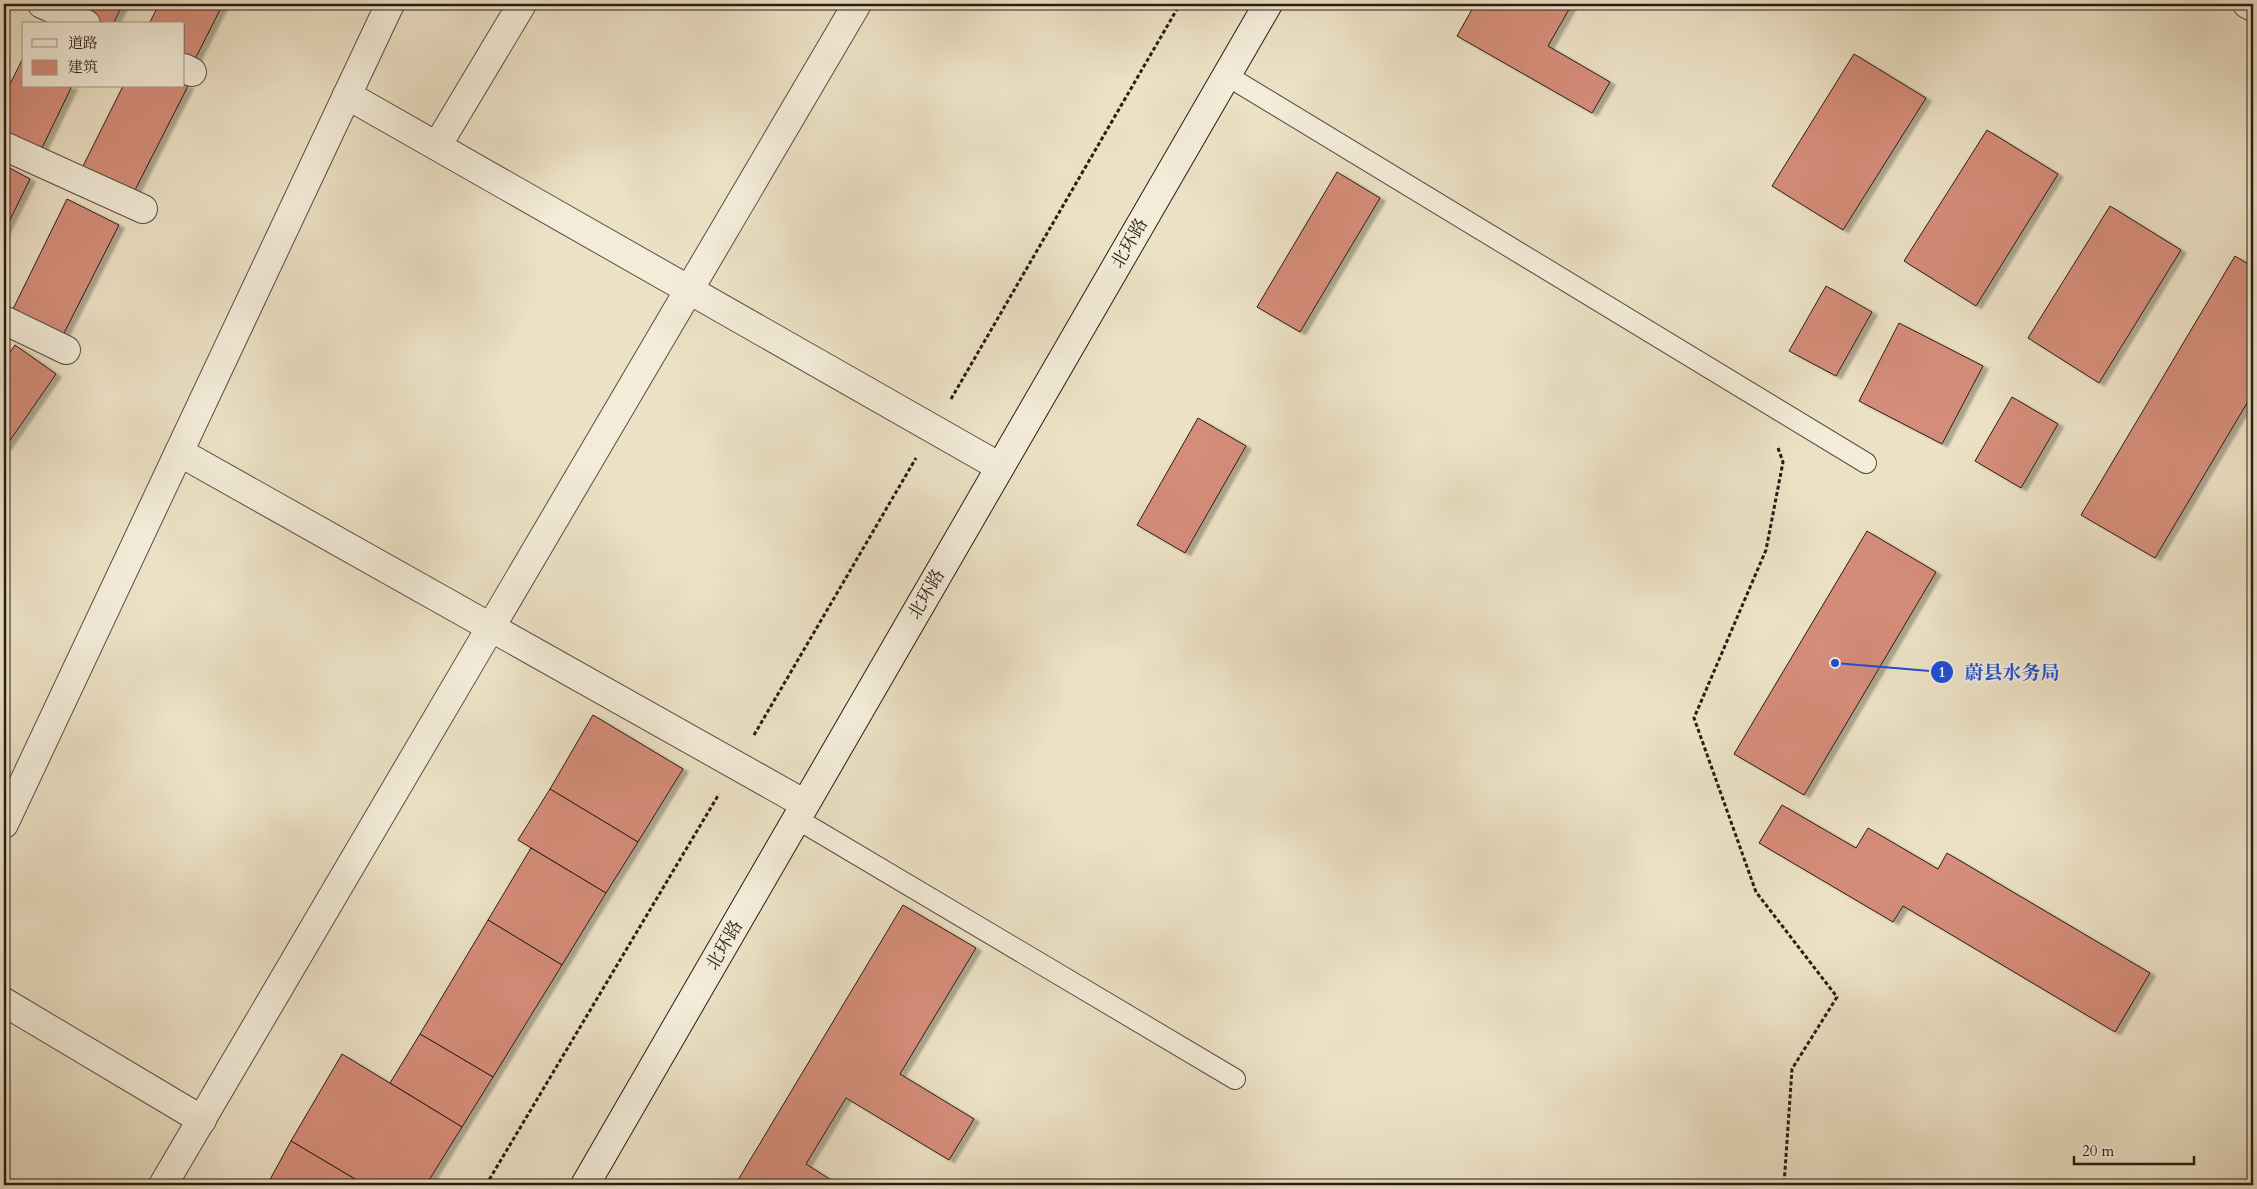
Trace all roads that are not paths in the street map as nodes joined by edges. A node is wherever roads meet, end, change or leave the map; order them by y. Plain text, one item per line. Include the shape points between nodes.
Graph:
1 (42, 4) edge
2 (390, 4) edge
3 (522, 4) edge
4 (857, 4) edge
5 (1268, 4) edge
6 (2247, 4) edge
7 (2253, 7) edge
8 (82, 22) edge
9 (1226, 75) junction
10 (347, 95) junction
11 (4, 146) edge
12 (437, 146) junction
13 (143, 210) dead end
14 (690, 290) junction
15 (4, 320) edge
16 (66, 350) dead end
17 (179, 452) junction
18 (1866, 463) dead end
19 (1000, 467) junction
20 (491, 628) junction
21 (801, 811) junction
22 (4, 824) edge
23 (4, 1002) edge
24 (1235, 1079) dead end
25 (202, 1120) junction
26 (164, 1185) edge
27 (585, 1185) edge

1 - 8 street
2 - 10 street
3 - 12 street
4 - 14 street
5 - 9 street, 北环路
6 - 7 street
9 - 18 lane
9 - 19 street, 北环路
10 - 12 street
10 - 17 street
11 - 13 street
12 - 14 street
14 - 19 street
14 - 20 street
15 - 16 street
17 - 20 street
17 - 22 street
19 - 21 street, 北环路
20 - 21 street via 736,766
20 - 25 street
21 - 24 lane
21 - 27 street, 北环路
23 - 25 street
25 - 26 street

